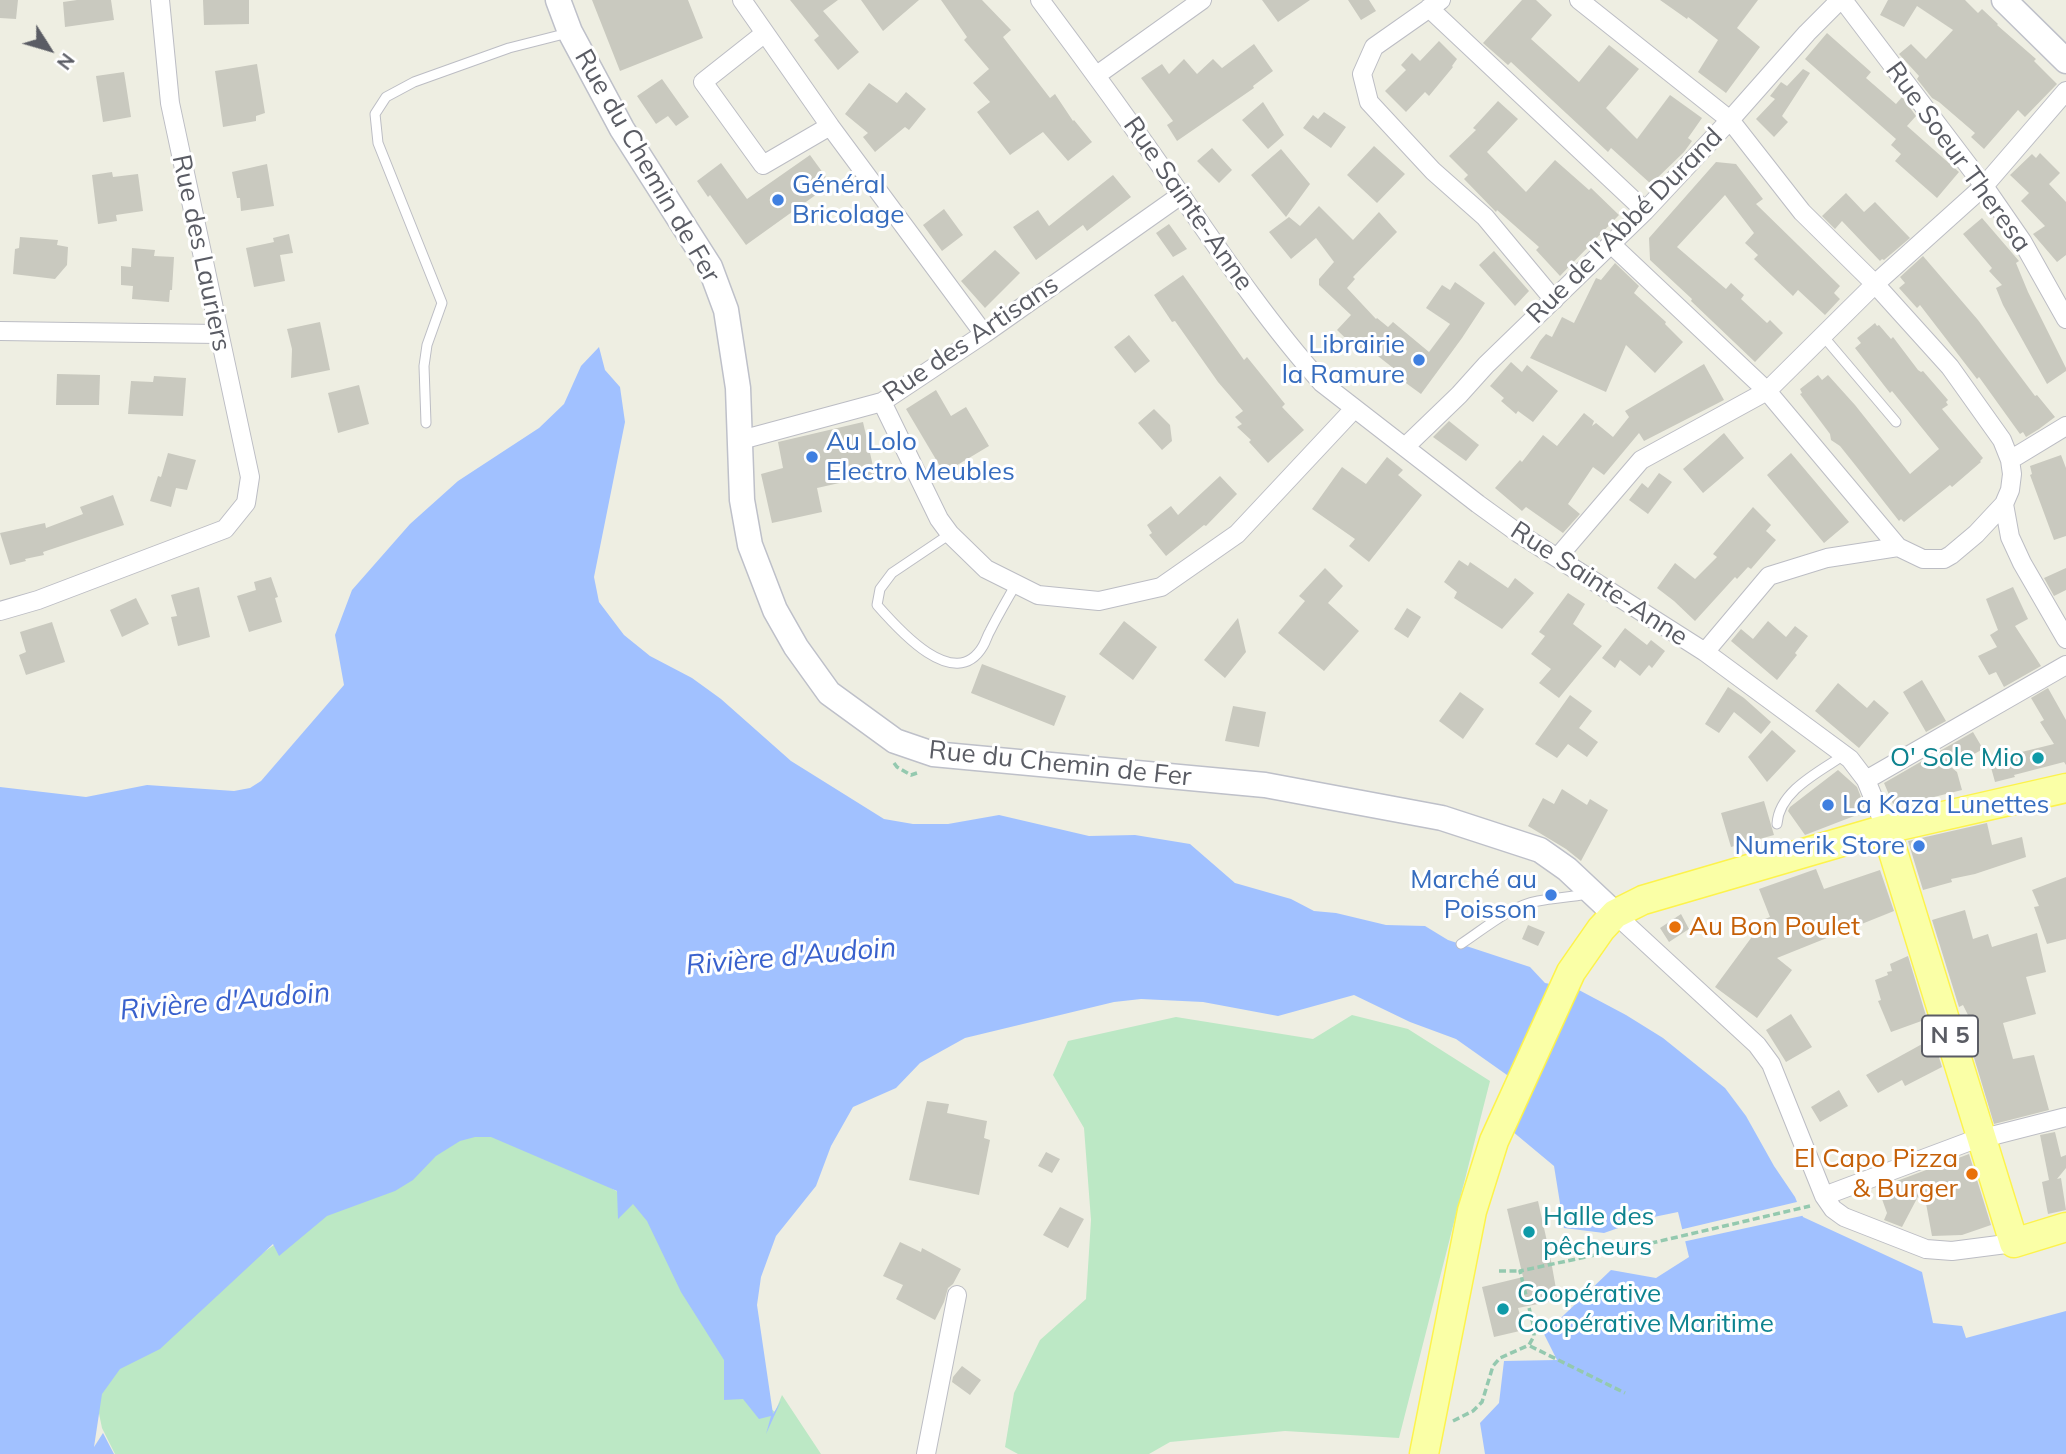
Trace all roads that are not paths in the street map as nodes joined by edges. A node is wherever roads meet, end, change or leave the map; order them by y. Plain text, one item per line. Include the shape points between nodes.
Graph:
1 (160, 0) edge
2 (558, 0) edge
3 (742, 0) edge
4 (1040, 0) edge
5 (1202, 0) edge
6 (1579, 0) edge
7 (1842, 0) edge
8 (2004, 0) edge
9 (1435, 4) edge
10 (570, 32) junction
11 (765, 33) junction
12 (2064, 53) edge
13 (1097, 75) junction
14 (2066, 91) edge
15 (1730, 120) junction
16 (830, 125) junction
17 (1984, 186) junction
18 (1181, 195) junction
19 (1645, 211) junction
20 (1612, 245) junction
21 (1875, 285) junction
22 (2059, 289) edge
23 (1554, 300) junction
24 (2066, 319) edge
25 (0, 331) edge
26 (218, 334) junction
27 (984, 334) junction
28 (1823, 336) junction
29 (1767, 391) junction
30 (882, 402) junction
31 (1354, 409) junction
32 (1896, 422) dead end
33 (426, 423) dead end
34 (2066, 426) edge
35 (741, 440) junction
36 (1405, 447) junction
37 (2010, 460) junction
38 (2004, 504) junction
39 (950, 534) junction
40 (1976, 534) junction
41 (2010, 537) junction
42 (1898, 547) junction
43 (1557, 558) junction
44 (1016, 584) junction
45 (0, 611) edge
46 (2066, 639) edge
47 (1705, 652) junction
48 (2066, 665) edge
49 (1844, 755) junction
50 (1866, 779) junction
51 (2066, 788) edge
52 (1777, 824) dead end
53 (1886, 829) junction
54 (1592, 893) junction
55 (1615, 914) junction
56 (1461, 944) dead end
57 (2066, 1117) edge
58 (1981, 1139) junction
59 (1824, 1196) junction
60 (2066, 1227) edge
61 (2014, 1242) junction
62 (957, 1296) dead end
63 (1426, 1442) edge
64 (926, 1454) edge

1 - 26 street, Rue des Lauriers via 170,103
2 - 10 main road, Rue du Chemin de Fer
3 - 11 street
4 - 13 street, Rue Sainte-Anne
5 - 13 street
6 - 15 street
7 - 15 street, Rue de l'Abbé Durand
7 - 17 street, Rue Soeur Theresa
8 - 12 main road
9 - 19 street
9 - 23 street via 1374,47 1362,74 1369,102 1433,172 1485,217
10 - 33 lane via 414,82 386,97 375,114 378,143 442,303 426,345
10 - 35 main road, Rue du Chemin de Fer via 622,129 710,267 733,347
11 - 16 street
11 - 16 street via 703,82 763,165
13 - 18 street, Rue Sainte-Anne
14 - 17 street
15 - 19 street, Rue de l'Abbé Durand
15 - 21 street via 1802,212
16 - 27 street
17 - 21 street
17 - 22 street, Rue Soeur Theresa
18 - 27 street, Rue des Artisans
18 - 31 street, Rue Sainte-Anne via 1300,359
19 - 20 street, Rue de l'Abbé Durand
20 - 23 street, Rue de l'Abbé Durand
20 - 29 street
21 - 28 street
21 - 37 street via 1950,367 2003,440
22 - 24 street, Rue Soeur Theresa
23 - 36 street, Rue de l'Abbé Durand
25 - 26 street
26 - 45 street, Rue des Lauriers via 250,477 246,503 225,528
27 - 30 street, Rue des Artisans
28 - 29 street
28 - 32 lane
29 - 42 street
29 - 43 street via 1641,460
30 - 35 street, Rue des Artisans
30 - 39 street
31 - 36 street, Rue Sainte-Anne
31 - 44 street via 1237,534 1161,587 1099,601 1038,595
34 - 37 street
35 - 54 main road, Rue du Chemin de Fer via 742,500 750,545 775,610 829,693 895,741 933,754 1265,786 1442,818 1540,850
36 - 43 street, Rue Sainte-Anne
37 - 38 street via 2010,490
38 - 40 street
38 - 41 street
39 - 44 street via 986,569
39 - 44 lane via 892,573 880,589 877,605 899,630 936,659 956,665 983,648
40 - 41 street via 1990,531
40 - 42 street via 1944,559 1923,559
41 - 46 street
42 - 47 street via 1827,558 1769,576
43 - 47 street, Rue Sainte-Anne
47 - 49 street, Rue Sainte-Anne
48 - 50 street
49 - 50 street, Rue Sainte-Anne
49 - 52 lane via 1781,805
50 - 53 street, Rue Sainte-Anne
51 - 53 main road
53 - 55 main road via 1643,900
53 - 58 main road, Rue Sainte-Anne / N 5
54 - 55 main road, Rue du Chemin de Fer
54 - 56 lane via 1536,901 1511,911
55 - 59 street via 1757,1045 1771,1064
55 - 63 main road via 1571,972 1494,1141 1472,1211
57 - 58 street
58 - 59 street
58 - 61 main road, Rue Sainte-Anne / N 5
59 - 61 street via 1844,1217 1926,1249 1952,1251
60 - 61 main road
62 - 64 street

